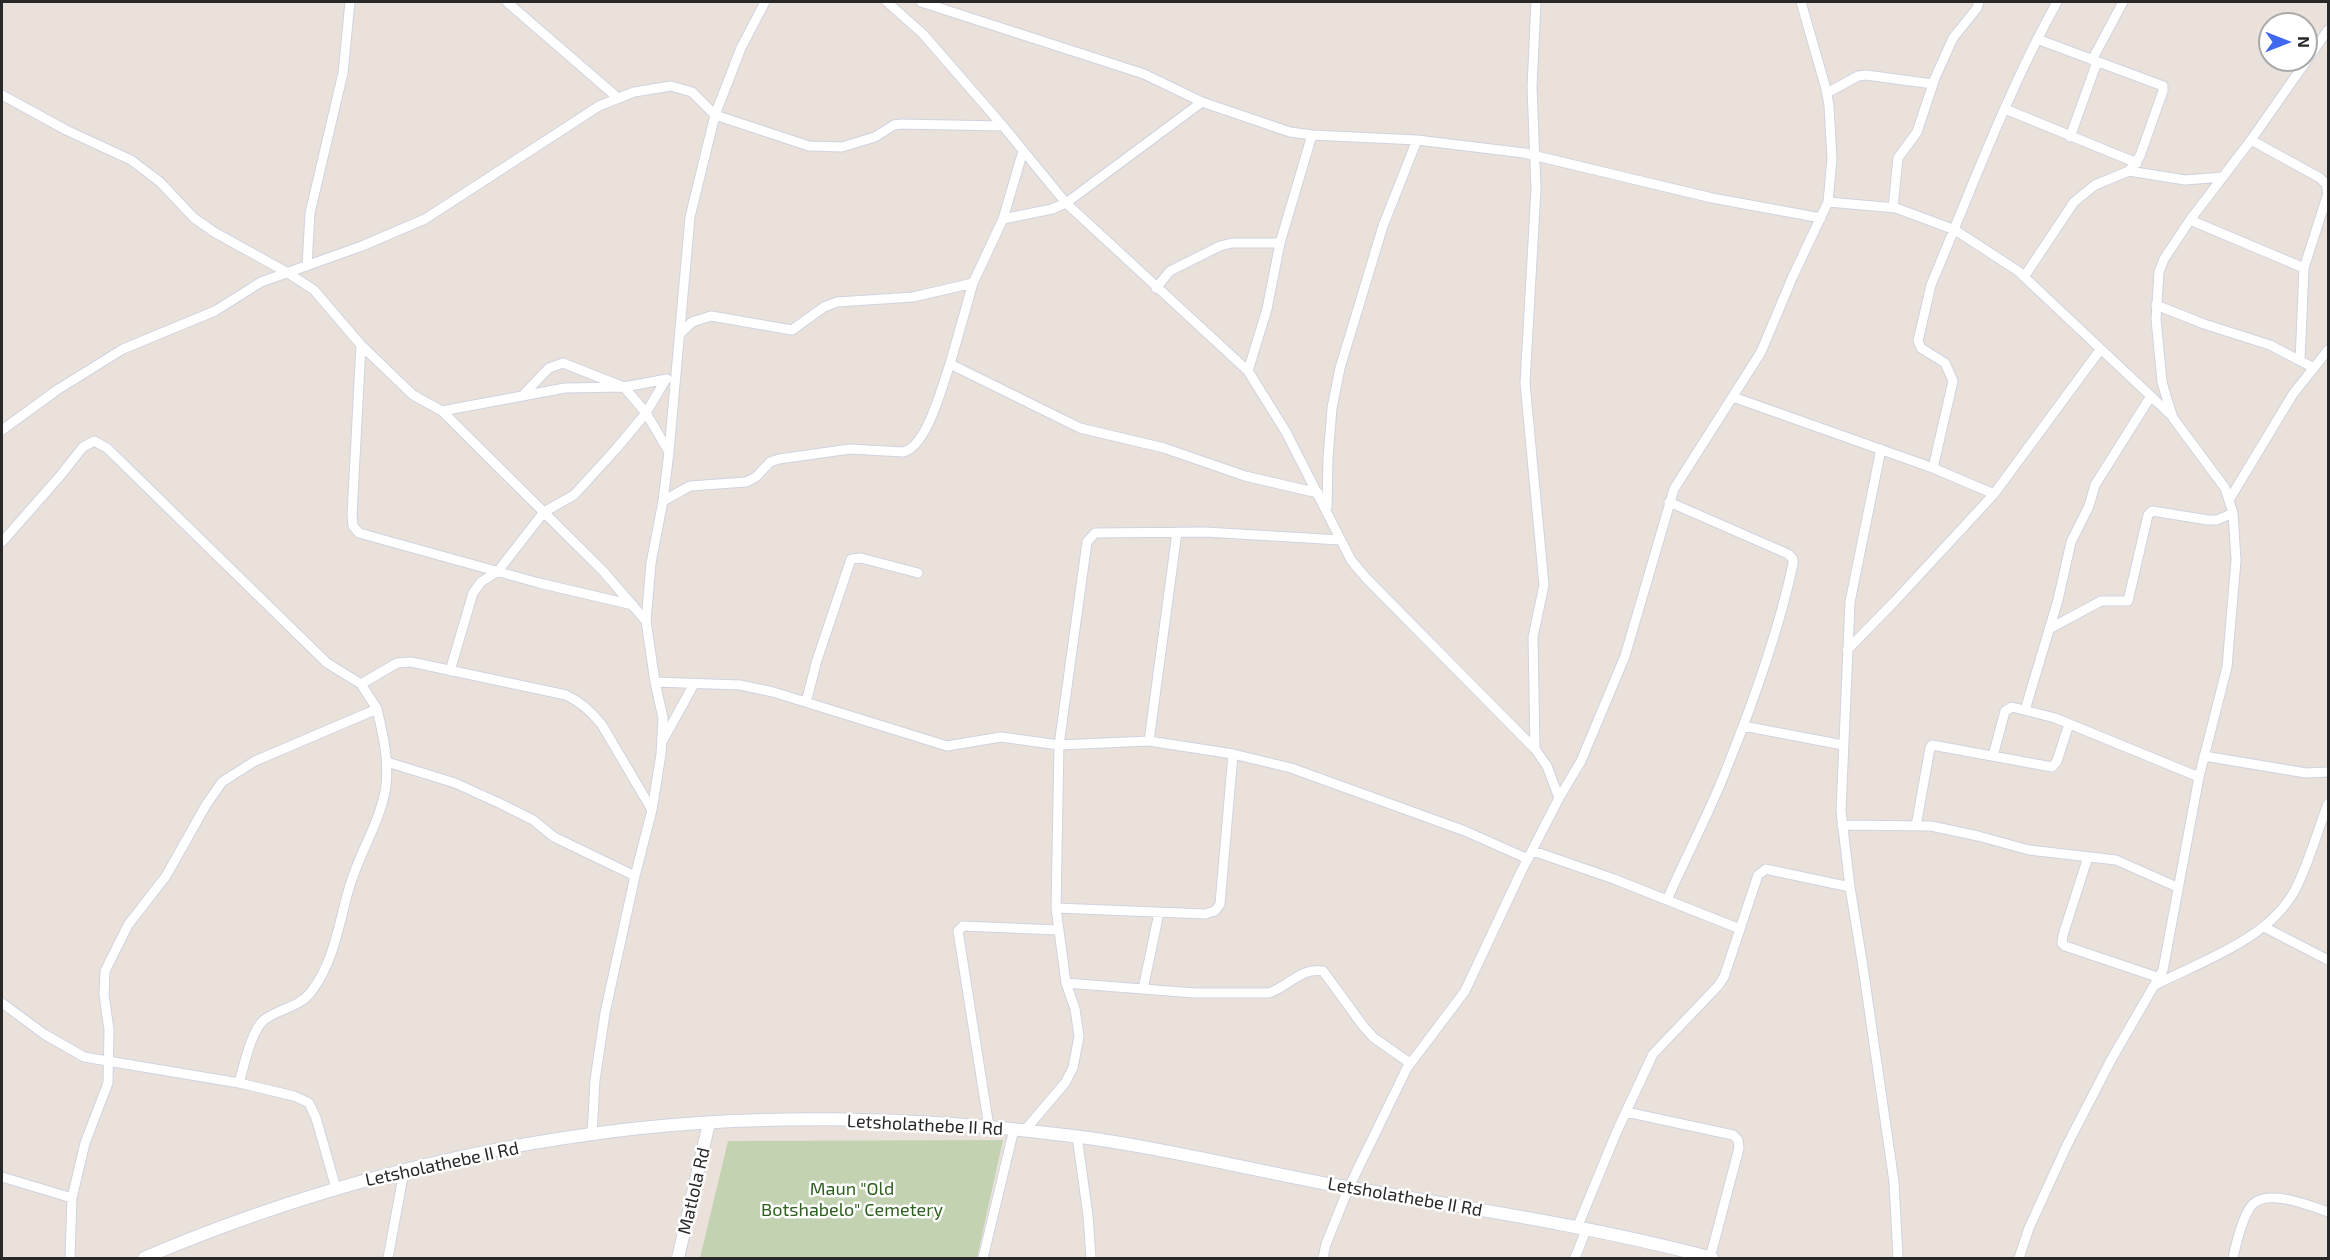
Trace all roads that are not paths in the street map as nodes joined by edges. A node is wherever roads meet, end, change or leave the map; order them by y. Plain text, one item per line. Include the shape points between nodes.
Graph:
1 (350, 2) edge
2 (507, 2) edge
3 (765, 2) edge
4 (887, 2) edge
5 (921, 2) edge
6 (1536, 2) edge
7 (1801, 2) edge
8 (1979, 2) edge
9 (2057, 2) edge
10 (2123, 2) edge
11 (2328, 30) edge
12 (2037, 39) junction
13 (2094, 61) junction
14 (1933, 84) junction
15 (1827, 93) junction
16 (2, 95) edge
17 (618, 98) junction
18 (1203, 102) junction
19 (2005, 109) junction
20 (715, 115) junction
21 (1003, 126) junction
22 (1312, 135) junction
23 (2070, 137) junction
24 (1417, 140) junction
25 (2251, 140) junction
26 (1023, 151) junction
27 (1535, 155) junction
28 (2136, 163) junction
29 (2129, 171) junction
30 (2223, 177) junction
31 (1828, 202) junction
32 (1066, 203) junction
33 (1893, 208) junction
34 (1821, 218) junction
35 (1003, 219) junction
36 (2190, 220) junction
37 (1954, 230) junction
38 (1280, 243) junction
39 (307, 266) junction
40 (2304, 268) junction
41 (288, 273) junction
42 (2024, 277) junction
43 (973, 283) junction
44 (1156, 288) junction
45 (2156, 304) junction
46 (680, 334) junction
47 (361, 345) junction
48 (2100, 350) junction
49 (2328, 350) edge
50 (2300, 361) junction
51 (950, 364) junction
52 (2314, 368) junction
53 (1248, 371) junction
54 (671, 378) junction
55 (624, 387) junction
56 (524, 394) junction
57 (2151, 396) junction
58 (1733, 397) junction
59 (442, 411) junction
60 (646, 413) junction
61 (2173, 418) junction
62 (2, 430) edge
63 (1881, 449) junction
64 (669, 452) junction
65 (1933, 468) junction
66 (1318, 493) junction
67 (1994, 494) junction
68 (2229, 500) junction
69 (663, 501) junction
70 (1669, 502) junction
71 (1327, 510) junction
72 (544, 512) junction
73 (2233, 513) junction
74 (1177, 532) junction
75 (1340, 540) junction
76 (2, 542) edge
77 (498, 570) junction
78 (918, 573) dead end
79 (633, 605) junction
80 (646, 621) junction
81 (2049, 629) junction
82 (1847, 650) junction
83 (450, 671) junction
84 (655, 682) junction
85 (361, 684) junction
86 (694, 684) junction
87 (806, 702) junction
88 (377, 709) junction
89 (2025, 710) junction
90 (2069, 723) junction
91 (1743, 726) junction
92 (1149, 741) junction
93 (662, 742) junction
94 (1059, 745) junction
95 (1843, 745) junction
96 (1535, 749) junction
97 (1233, 754) junction
98 (1993, 756) junction
99 (2204, 756) junction
100 (387, 762) junction
101 (2328, 772) edge
102 (2199, 777) junction
103 (1559, 798) junction
104 (2328, 804) edge
105 (652, 810) junction
106 (1842, 825) junction
107 (1916, 826) junction
108 (1530, 855) junction
109 (2088, 857) junction
110 (635, 876) junction
111 (1850, 887) junction
112 (2177, 887) junction
113 (1667, 900) junction
114 (1056, 908) junction
115 (1159, 913) junction
116 (2265, 927) junction
117 (1740, 929) junction
118 (1058, 930) junction
119 (2328, 960) edge
120 (2158, 981) junction
121 (1066, 982) junction
122 (1143, 989) junction
123 (2, 1002) edge
124 (109, 1061) junction
125 (1410, 1064) junction
126 (239, 1083) junction
127 (1626, 1112) junction
128 (709, 1123) junction
129 (989, 1127) junction
130 (1019, 1130) junction
131 (592, 1134) junction
132 (1077, 1136) junction
133 (405, 1171) junction
134 (2, 1177) edge
135 (1349, 1187) junction
136 (336, 1188) junction
137 (72, 1198) junction
138 (2328, 1212) edge
139 (1581, 1229) junction
140 (70, 1258) edge
141 (144, 1258) edge
142 (388, 1258) edge
143 (678, 1258) edge
144 (983, 1258) edge
145 (1091, 1258) edge
146 (1323, 1258) edge
147 (1575, 1258) edge
148 (1711, 1258) edge
149 (1898, 1258) edge
150 (2019, 1258) edge
151 (2233, 1258) edge

1 - 39 street via 343,73 310,213
2 - 17 street
3 - 20 street via 741,48
4 - 21 street via 923,34
5 - 18 street via 1144,74
6 - 27 street via 1532,57
7 - 15 street
8 - 14 street via 1953,38
9 - 12 street
10 - 13 street
11 - 25 street
12 - 13 street
12 - 19 street
13 - 23 street
13 - 28 street via 2163,87
14 - 15 street via 1866,75
14 - 33 street via 1917,132 1899,158
15 - 31 street via 1832,149
16 - 41 street via 131,160 214,232
17 - 20 street via 671,86 692,92
17 - 39 street via 599,106 425,219
18 - 22 street via 1290,132
18 - 32 street
19 - 23 street
19 - 37 street
20 - 21 street via 791,141 828,148 859,142 901,124
20 - 46 street via 690,217
21 - 26 street
22 - 24 street
22 - 38 street
23 - 28 street
24 - 27 street
24 - 71 street via 1383,226 1340,368 1332,408
25 - 30 street
25 - 40 street via 2326,184 2328,193
26 - 32 street
26 - 35 street
27 - 34 street via 1712,198
27 - 96 street via 1525,383 1544,585 1533,637
28 - 29 street
29 - 30 street via 2185,180
29 - 42 street via 2095,184 2074,202
30 - 36 street
31 - 33 street
31 - 34 street
32 - 35 street
32 - 44 street
33 - 37 street
34 - 58 street via 1765,345
35 - 43 street
36 - 40 street
36 - 45 street via 2164,259
37 - 42 street
37 - 65 street via 1931,285 1918,333 1921,348 1945,363 1953,381
38 - 44 street via 1220,246 1170,271
38 - 53 street
39 - 41 street
40 - 50 street
41 - 47 street via 314,290
41 - 62 street via 261,282 215,311 123,349
42 - 48 street
43 - 46 street via 913,297 837,302 792,330 711,316 692,322
43 - 51 street
44 - 53 street
45 - 50 street via 2270,345
45 - 61 street via 2162,382
46 - 54 street
47 - 59 street via 412,395
47 - 77 street via 352,526 359,533
48 - 57 street
48 - 67 street
49 - 52 street
50 - 52 street
51 - 66 street via 1080,428
51 - 69 street via 933,412 911,450 850,449 779,459 746,482 690,486
52 - 68 street via 2293,394
53 - 66 street
54 - 55 street
54 - 60 street
54 - 64 street
55 - 56 street via 565,388
55 - 56 street via 563,363 549,368
55 - 60 street
56 - 59 street
57 - 61 street
57 - 81 street via 2095,485 2067,556
58 - 63 street
58 - 70 street
59 - 72 street
60 - 64 street
60 - 72 street via 574,495
61 - 68 street via 2217,476
63 - 65 street
63 - 82 street via 1852,587
64 - 69 street
65 - 67 street
66 - 71 street
67 - 82 street
68 - 73 street
69 - 80 street via 651,562
70 - 91 street via 1793,559 1784,605
70 - 103 street via 1625,656 1581,761
71 - 75 street
72 - 77 street
72 - 79 street
73 - 81 street via 2208,520 2152,511 2128,601 2101,601
73 - 99 street via 2236,560 2227,668
74 - 75 street
74 - 92 street
74 - 94 street via 1090,536
75 - 96 street via 1366,579
76 - 85 street via 83,447 94,441 107,448 327,663
77 - 79 street
77 - 83 street via 473,593
78 - 87 street via 861,558 851,559
79 - 80 street
80 - 84 street
81 - 89 street
82 - 95 street
83 - 85 street via 402,662
83 - 105 street via 576,699 602,725
84 - 86 street
84 - 93 street via 663,718
85 - 88 street
86 - 87 street via 740,685
86 - 93 street
87 - 94 street via 947,746 1001,737
88 - 100 street
88 - 124 street via 255,761 222,782 166,876 128,926 105,971
89 - 90 street
89 - 98 street via 2012,707 2005,711
90 - 98 street via 2052,767
90 - 102 street
91 - 95 street
91 - 113 street
92 - 94 street
92 - 97 street
93 - 105 street
94 - 114 street
95 - 106 street
96 - 103 street via 1547,766
97 - 108 street via 1291,768
97 - 115 street via 1219,908 1205,914
98 - 107 street via 1937,744 1930,746
99 - 101 street via 2306,773
99 - 102 street
100 - 110 street via 454,783 499,803 533,820 554,837
100 - 126 street via 386,788 350,885 328,961 311,993 265,1019 257,1029
102 - 112 street
103 - 108 street
104 - 116 street via 2295,889
105 - 110 street
106 - 107 street
106 - 111 street
107 - 109 street via 1931,826 2042,852
108 - 113 street via 1614,879
108 - 125 street via 1466,991
109 - 112 street via 2116,860
109 - 120 street via 2062,943
110 - 131 street via 605,1013
111 - 117 street via 1766,869 1758,874
111 - 149 street via 1894,1182
112 - 120 street
113 - 117 street
114 - 115 street
114 - 118 street
115 - 122 street
116 - 119 street
116 - 120 street
117 - 127 street via 1724,977 1653,1054
118 - 121 street
118 - 129 street via 963,926 958,931
120 - 150 street via 2067,1145
121 - 122 street
121 - 130 street via 1078,1023 1073,1068 1065,1083
122 - 125 street via 1269,993 1304,972 1323,971 1374,1038
123 - 124 street via 44,1034 84,1057
124 - 126 street
124 - 137 street via 108,1083 85,1143
125 - 135 street
126 - 136 street via 294,1095 309,1103
127 - 139 street
127 - 148 street via 1732,1135 1738,1140
128 - 129 street, Letsholathebe II Rd via 775,1120
128 - 131 street, Letsholathebe II Rd
128 - 143 street, Matlola Rd
129 - 130 street, Letsholathebe II Rd
130 - 132 street, Letsholathebe II Rd
130 - 144 street
131 - 133 street, Letsholathebe II Rd
132 - 135 street, Letsholathebe II Rd
132 - 145 street
133 - 136 street, Letsholathebe II Rd
133 - 142 street
134 - 137 street
135 - 139 street, Letsholathebe II Rd
135 - 146 street
136 - 141 street, Letsholathebe II Rd via 203,1233
137 - 140 street
138 - 151 street via 2302,1203 2263,1198 2253,1203 2248,1212
139 - 147 street
139 - 148 street, Letsholathebe II Rd

